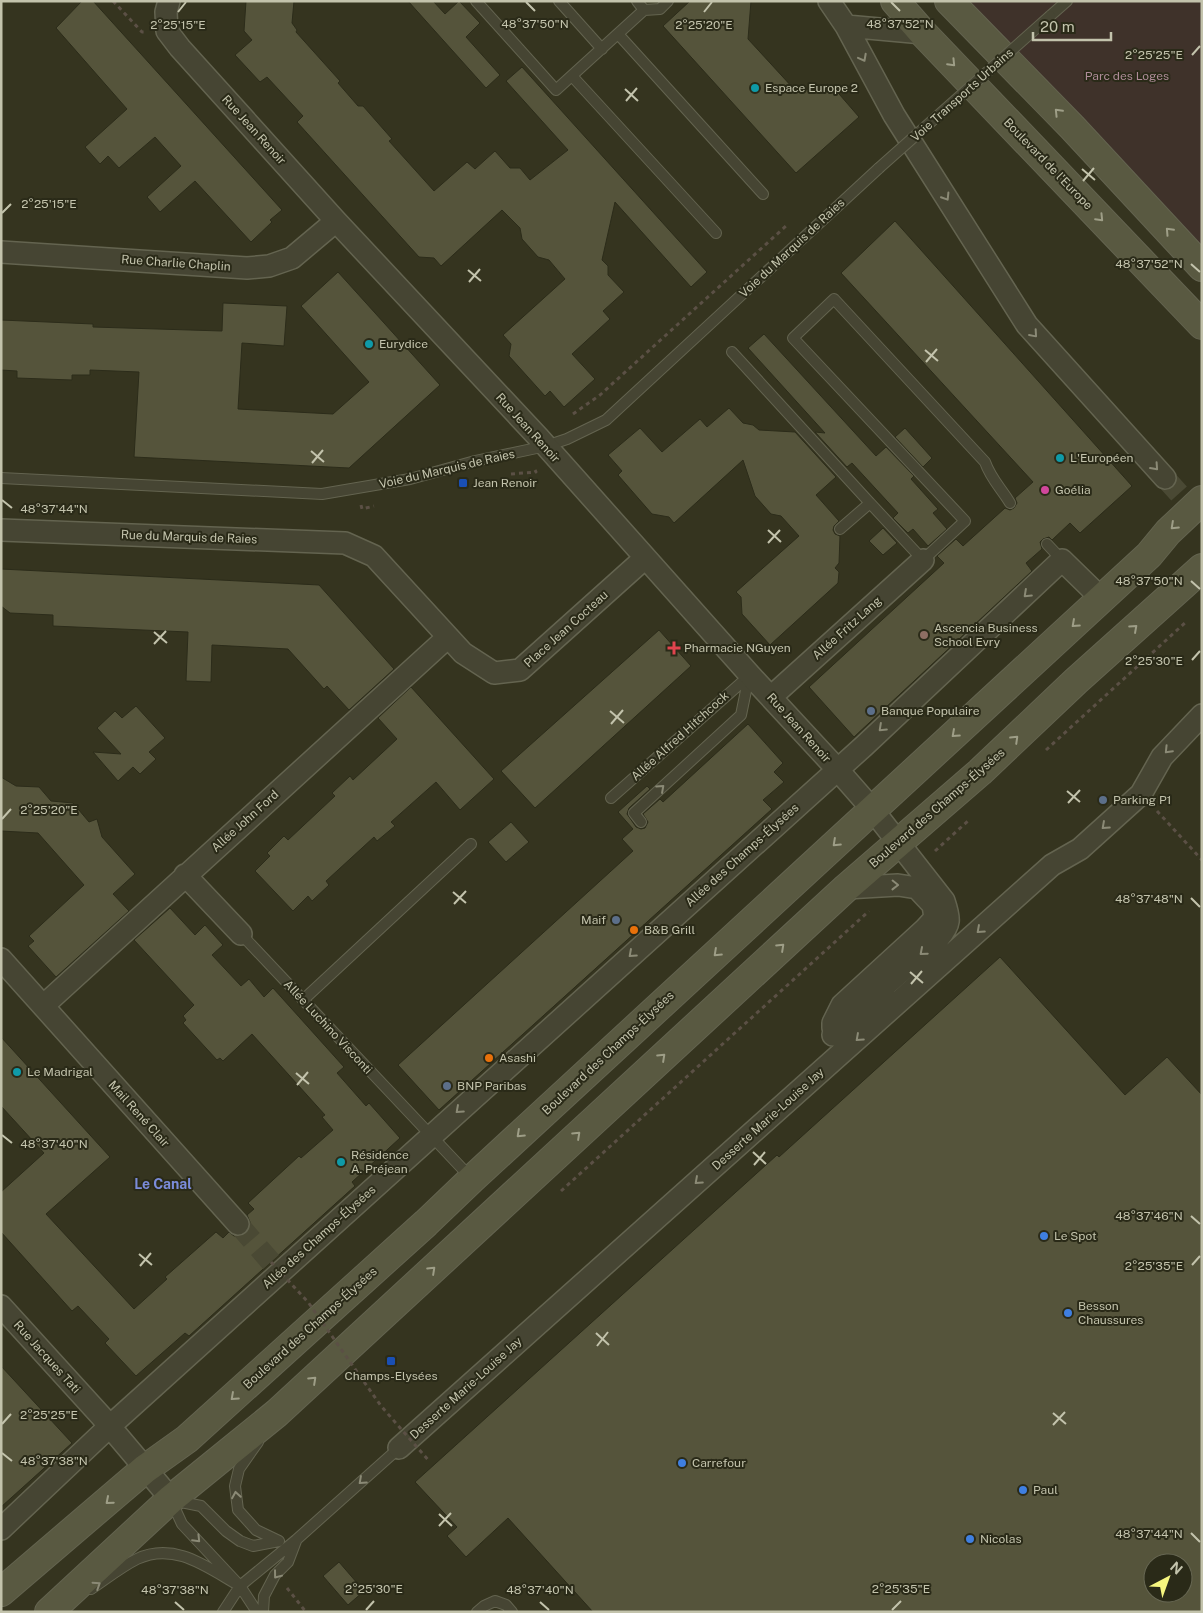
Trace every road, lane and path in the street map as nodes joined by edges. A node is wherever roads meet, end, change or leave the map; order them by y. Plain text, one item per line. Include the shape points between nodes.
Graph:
1 (113, 1) edge
2 (476, 1) edge
3 (559, 1) edge
4 (637, 1) edge
5 (668, 1) edge
6 (829, 1) edge
7 (895, 1) edge
8 (949, 1) edge
9 (1067, 1) edge
10 (644, 10) junction
11 (167, 15) edge
12 (846, 26) junction
13 (923, 33) junction
14 (618, 34) junction
15 (602, 48) junction
16 (572, 76) junction
17 (879, 168) joint
18 (763, 194) dead end
19 (336, 221) junction
20 (788, 224) dead end
21 (716, 233) dead end
22 (1, 252) edge
23 (1197, 259) edge
24 (1202, 325) edge
25 (732, 352) dead end
26 (542, 442) junction
27 (1, 478) edge
28 (1164, 478) tunnel mouth
29 (1202, 501) edge
30 (870, 502) junction
31 (1010, 503) dead end
32 (840, 529) dead end
33 (1, 530) edge
34 (1047, 544) dead end
35 (374, 556) joint
36 (645, 558) junction
37 (923, 560) junction
38 (1062, 560) junction
39 (1202, 568) edge
40 (1102, 599) junction
41 (448, 637) junction
42 (750, 675) junction
43 (771, 697) junction
44 (1202, 715) edge
45 (837, 769) junction
46 (1141, 794) junction
47 (611, 798) dead end
48 (872, 810) junction
49 (641, 822) dead end
50 (898, 843) junction
51 (471, 844) dead end
52 (1202, 860) edge
53 (186, 875) junction
54 (846, 888) junction
55 (241, 934) joint
56 (1, 959) edge
57 (302, 1000) junction
58 (43, 1006) junction
59 (833, 1035) junction
60 (827, 1067) junction
61 (430, 1136) junction
62 (472, 1179) junction
63 (238, 1224) tunnel mouth
64 (271, 1262) tunnel mouth
65 (1, 1306) edge
66 (278, 1413) junction
67 (110, 1426) junction
68 (399, 1448) joint
69 (430, 1462) dead end
70 (145, 1469) junction
71 (170, 1499) junction
72 (1, 1529) edge
73 (296, 1540) junction
74 (278, 1541) junction
75 (240, 1586) junction
76 (1, 1592) edge
77 (292, 1594) dead end
78 (49, 1612) edge
79 (56, 1612) edge
80 (223, 1612) edge
81 (257, 1612) edge
82 (263, 1612) edge
83 (306, 1612) edge
84 (477, 1612) edge
85 (512, 1612) edge

1 - 11 path via 142,32
2 - 16 lane via 556,90
3 - 15 lane
4 - 10 lane
5 - 10 lane via 660,9
6 - 12 street
7 - 13 main road, Boulevard de l'Europe
23 -> 8 main road
9 - 17 lane, Voie Transports Urbains, bridge
10 - 14 lane
11 - 19 street, Rue Jean Renoir via 180,48
12 - 13 street
12 -> 28 street via 894,115 1027,325
13 -> 24 main road, Boulevard de l'Europe
14 - 15 lane
14 - 18 lane
15 - 16 lane
16 - 21 lane
17 - 26 lane, Voie du Marquis de Raies via 606,420 567,439
19 - 22 street, Rue Charlie Chaplin via 292,258 269,266 247,268
19 - 26 street, Rue Jean Renoir
20 - 26 path via 600,395
25 - 30 lane
26 - 27 lane, Voie du Marquis de Raies via 410,479 322,494
26 - 36 street, Rue Jean Renoir
29 -> 40 main road, Boulevard des Champs-Élysées
30 - 32 lane
30 - 37 lane
31 - 37 lane via 990,476 985,462 834,298 793,338 965,521
33 - 35 street, Rue du Marquis de Raies via 345,543
34 - 38 lane
35 - 41 street, Place Jean Cocteau
36 - 41 street, Place Jean Cocteau via 520,670 494,673 463,653
36 - 42 street, Rue Jean Renoir
37 - 43 street, Allée Fritz Lang
38 - 40 street
38 -> 45 street, Allée des Champs-Élysées
50 -> 39 main road, Boulevard des Champs-Élysées
40 -> 48 main road, Boulevard des Champs-Élysées
41 - 53 street, Allée John Ford
42 - 43 street, Rue Jean Renoir
42 - 47 lane, Allée Alfred Hitchcock
49 -> 42 lane via 634,813 741,715
43 - 45 street, Rue Jean Renoir
44 -> 46 street, Desserte Marie-Louise Jay via 1162,757
45 - 48 street, Rue Jean Renoir
45 -> 61 street, Allée des Champs-Élysées
46 - 52 path
46 -> 60 street, Desserte Marie-Louise Jay via 1080,849 1052,865
48 - 50 street, Rue Jean Renoir
48 -> 62 main road, Boulevard des Champs-Élysées
50 - 54 main road, Boulevard des Champs-Élysées
50 -> 59 street, Rue Jean Renoir via 944,902 950,919 938,939
51 - 57 lane
53 - 55 street, Allée Luchino Visconti
53 - 58 street, Allée John Ford
54 -> 59 street via 898,885 917,888 933,905 935,918 842,1005 834,1022
66 -> 54 main road, Boulevard des Champs-Élysées
55 - 57 lane, Allée Luchino Visconti
56 - 58 street, Mail René Clair
57 - 61 lane, Allée Luchino Visconti
58 - 63 street, Mail René Clair
59 - 60 street
60 -> 68 street, Desserte Marie-Louise Jay
61 - 62 lane, Allée Luchino Visconti
61 - 67 street, Allée des Champs-Élysées
62 -> 70 main road, Boulevard des Champs-Élysées via 187,1438
64 - 69 path, bridge via 308,1302 381,1406
65 - 67 street, Rue Jacques Tati
66 - 71 main road, Boulevard des Champs-Élysées
74 -> 66 lane via 256,1530 238,1510 234,1486 239,1469
67 - 70 street, Rue Jacques Tati
67 - 72 street, Allée des Champs-Élysées
68 -> 73 lane
70 - 71 street, Rue Jacques Tati
70 -> 76 main road, Boulevard des Champs-Élysées
71 - 74 lane via 201,1506 226,1532 240,1541 253,1546
71 -> 75 lane via 182,1524
71 - 78 main road, Boulevard des Champs-Élysées
73 - 74 lane
73 - 75 lane
73 -> 82 lane via 288,1562 275,1575 264,1596
79 -> 75 lane via 136,1559 151,1554 166,1552 194,1560
75 - 80 lane
75 - 81 lane
77 - 83 path
84 - 85 lane via 495,1601

